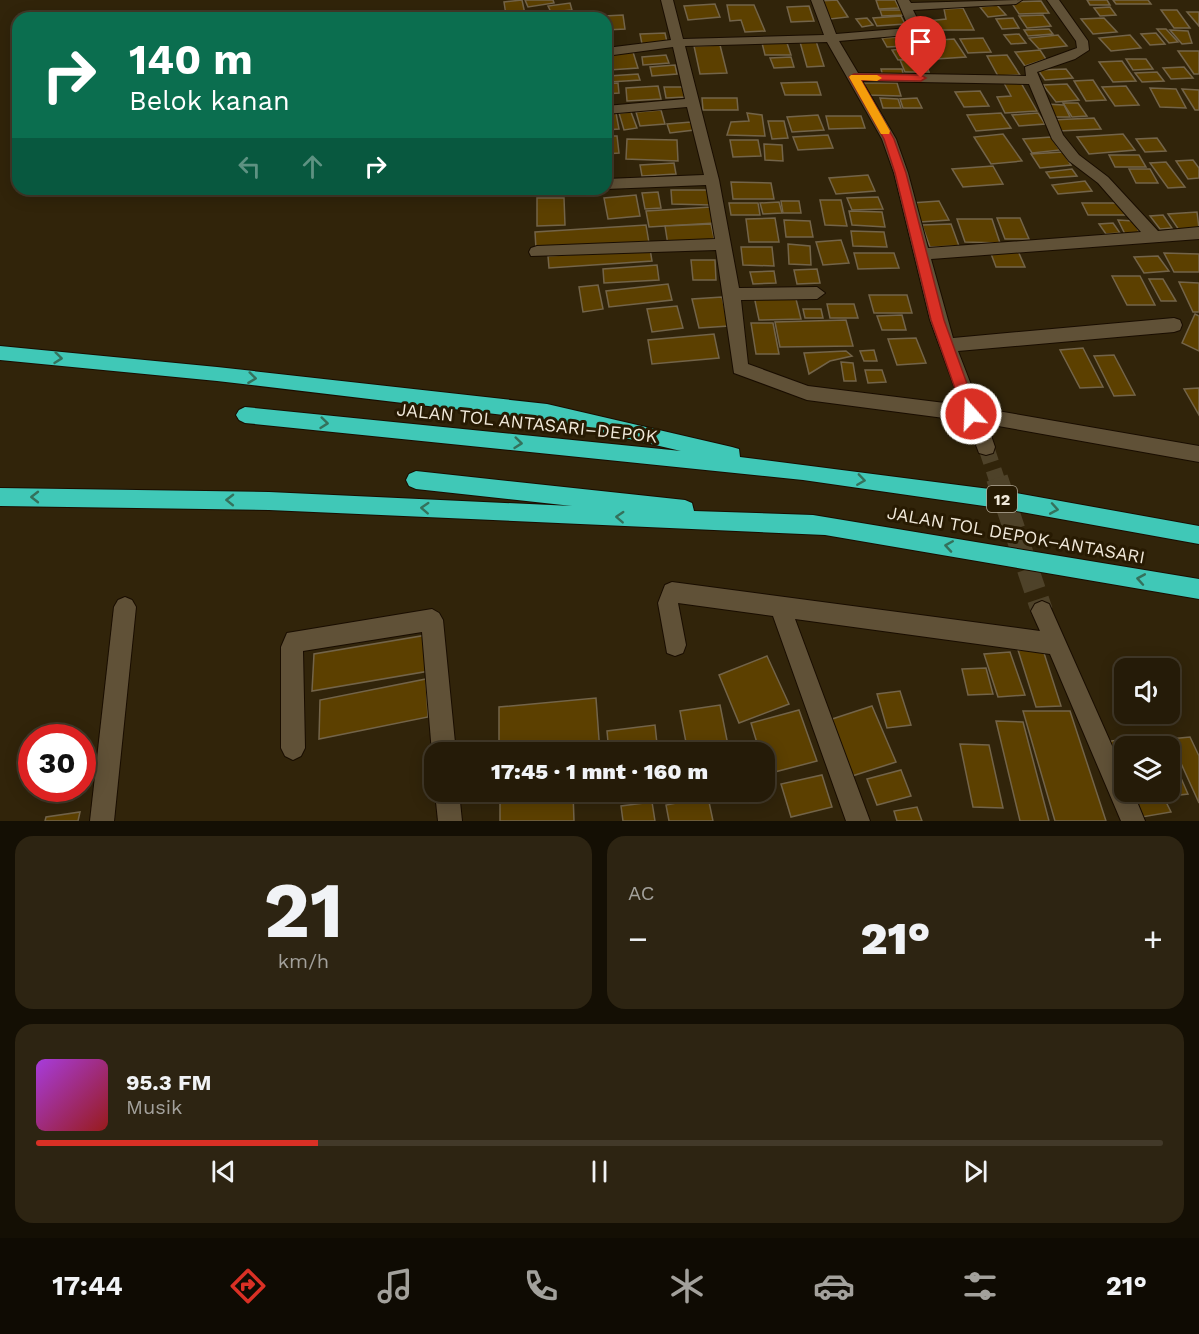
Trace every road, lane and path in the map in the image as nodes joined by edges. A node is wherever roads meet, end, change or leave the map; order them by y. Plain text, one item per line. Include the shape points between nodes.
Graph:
1 (668, 0) edge
2 (817, 0) edge
3 (1016, 0) edge
4 (1053, 0) edge
5 (964, 2) edge
6 (904, 3) edge
7 (831, 38) junction
8 (678, 42) junction
9 (612, 51) edge
10 (854, 77) junction
11 (1034, 80) junction
12 (693, 102) junction
13 (612, 109) edge
14 (712, 180) junction
15 (612, 184) edge
16 (1199, 233) edge
17 (1153, 235) junction
18 (722, 244) junction
19 (537, 252) dead end
20 (922, 254) junction
21 (818, 293) dead end
22 (732, 294) junction
23 (1174, 325) dead end
24 (946, 345) junction
25 (0, 353) edge
26 (971, 414) junction
27 (245, 415) dead end
28 (986, 447) tunnel mouth
29 (1199, 454) edge
30 (803, 472) junction
31 (416, 480) dead end
32 (0, 497) edge
33 (825, 526) junction
34 (1199, 535) edge
35 (1199, 589) edge
36 (125, 607) dead end
37 (780, 607) junction
38 (1042, 611) tunnel mouth
39 (1054, 644) junction
40 (675, 645) dead end
41 (443, 742) edge
42 (293, 748) dead end
43 (448, 802) edge
44 (102, 821) edge
45 (450, 821) edge
46 (858, 821) edge
47 (1133, 821) edge

1 - 8 street
2 - 7 street
3 - 5 street
4 - 11 street via 1082,41 1083,50 1030,70
5 - 6 street
6 - 7 street via 914,31
7 - 8 street
7 - 10 street
8 - 9 street
8 - 12 street
10 - 11 street
10 - 20 street via 889,139
11 - 17 street via 1057,136 1074,158 1103,180
12 - 13 street
12 - 14 street
14 - 15 street
14 - 18 street
16 - 17 street
17 - 20 street
18 - 19 street
18 - 22 street
20 - 24 street
21 - 22 street
22 - 26 street via 741,368 807,393
23 - 24 street
24 - 26 street
25 -> 30 highway via 547,412
26 - 28 street
26 - 29 street
27 -> 30 highway, JALAN TOL ANTASARI–DEPOK
30 -> 34 highway, JALAN TOL DEPOK–ANTASARI / 12 via 1005,500
31 - 33 highway
33 -> 32 highway via 269,501
35 -> 33 highway, JALAN TOL DEPOK–ANTASARI
36 - 44 street
37 - 39 street
37 - 40 street via 672,592 668,603
37 - 46 street
38 - 39 street
39 - 47 street
41 - 42 street via 432,620 295,641
43 - 45 street

